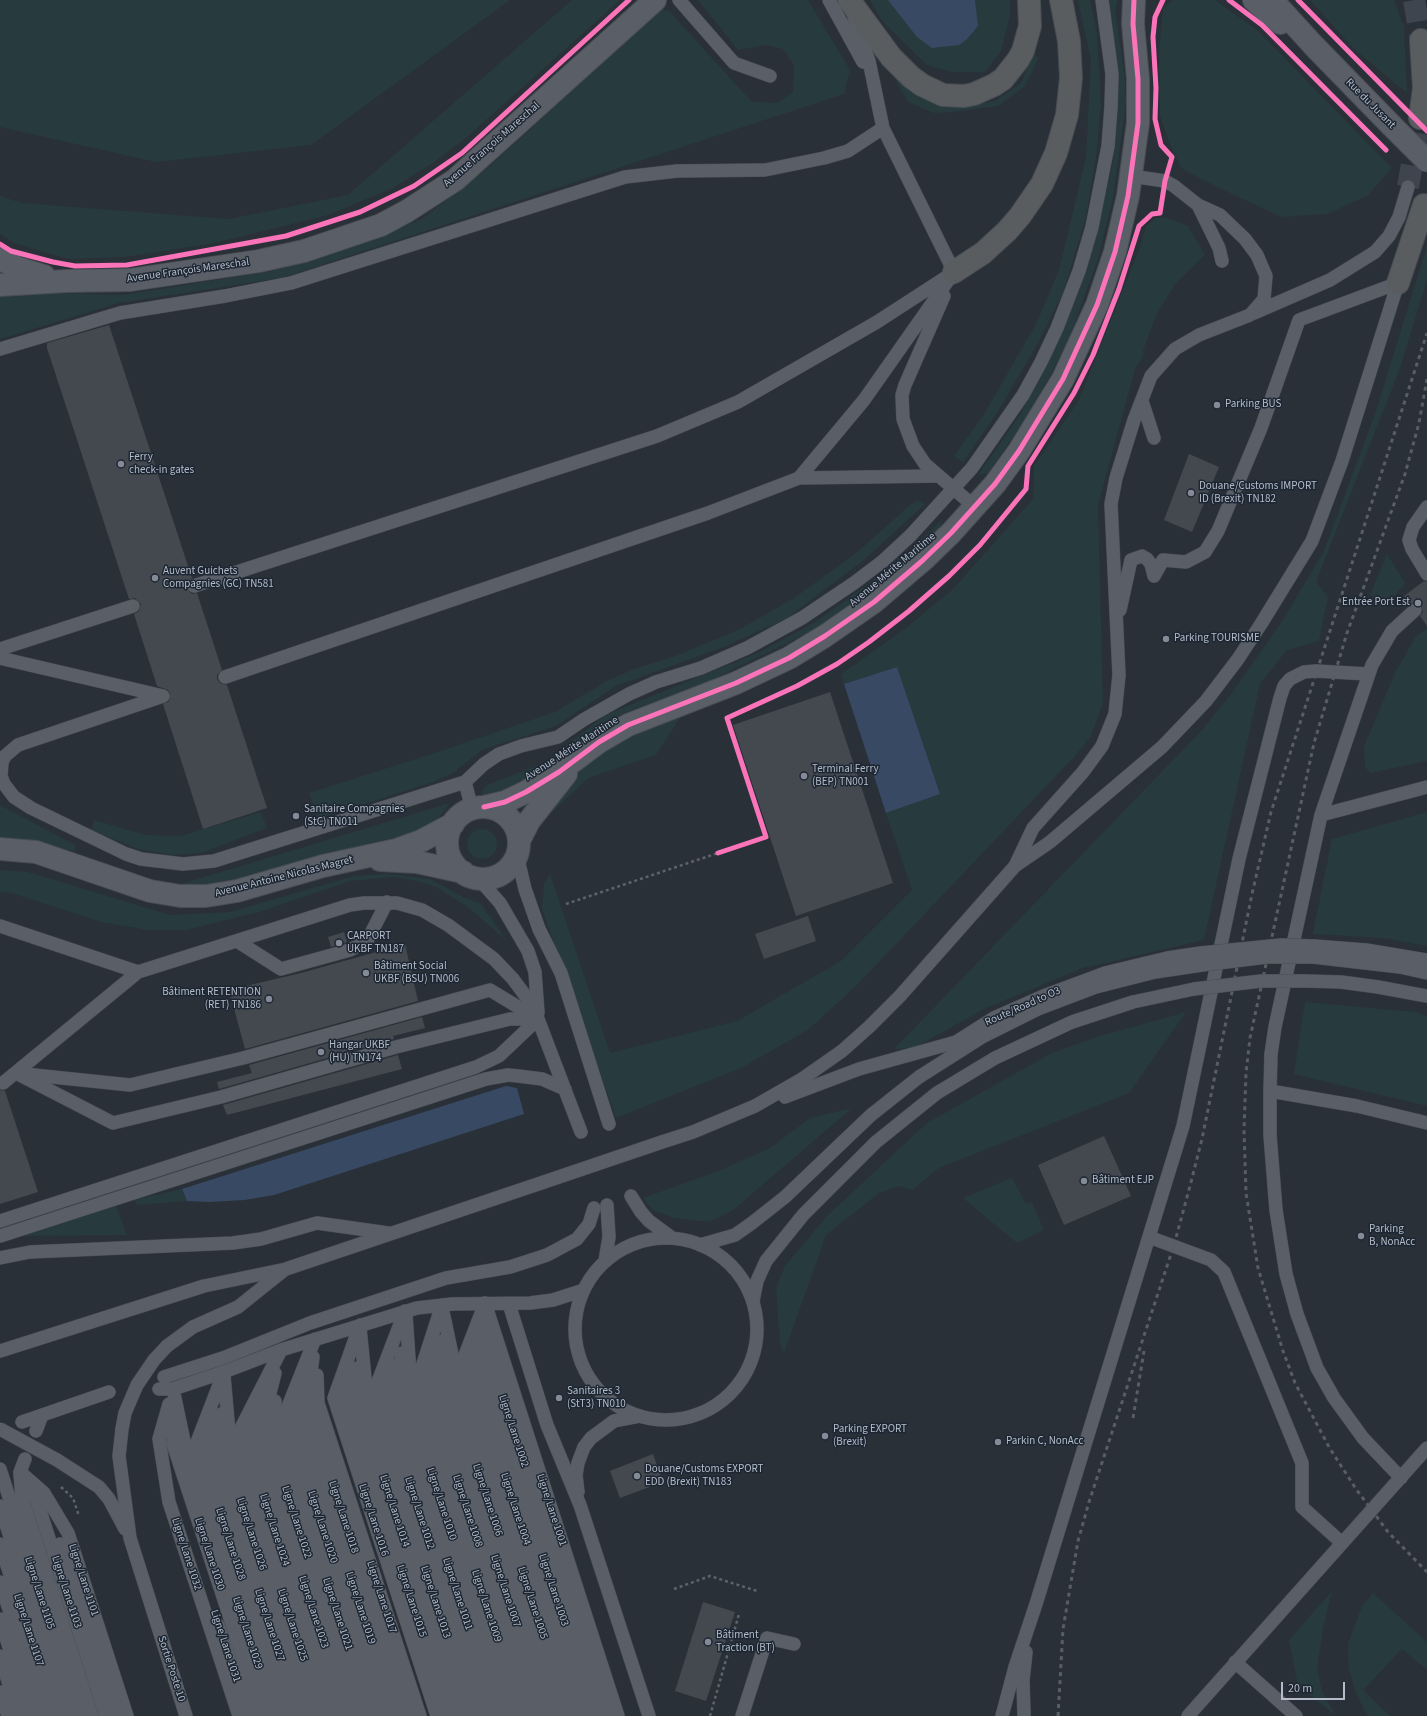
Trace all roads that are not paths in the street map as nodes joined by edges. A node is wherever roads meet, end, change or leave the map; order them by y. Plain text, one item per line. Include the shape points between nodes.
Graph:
1 (655, 0) edge
2 (679, 0) edge
3 (829, 0) edge
4 (849, 0) edge
5 (1029, 0) edge
6 (1060, 0) edge
7 (1102, 0) edge
8 (1254, 0) edge
9 (1272, 0) edge
10 (1135, 1) edge
11 (1421, 40) tunnel mouth
12 (1314, 46) junction
13 (770, 76) dead end
14 (873, 82) junction
15 (1420, 118) tunnel mouth
16 (883, 128) junction
17 (1427, 161) edge
18 (1131, 176) junction
19 (1408, 187) tunnel mouth
20 (1198, 205) junction
21 (1424, 205) tunnel mouth
22 (0, 260) edge
23 (1222, 261) dead end
24 (954, 272) junction
25 (66, 281) junction
26 (1398, 283) junction
27 (0, 285) edge
28 (1250, 315) junction
29 (0, 349) edge
30 (1142, 401) junction
31 (1154, 438) dead end
32 (934, 473) junction
33 (798, 478) junction
34 (954, 490) junction
35 (975, 507) junction
36 (1427, 507) edge
37 (1427, 574) edge
38 (194, 586) dead end
39 (133, 606) dead end
40 (1415, 610) dead end
41 (1117, 628) junction
42 (0, 649) edge
43 (0, 658) edge
44 (1368, 674) junction
45 (225, 677) dead end
46 (587, 752) junction
47 (465, 782) junction
48 (1427, 787) edge
49 (478, 808) junction
50 (1321, 815) junction
51 (453, 824) junction
52 (518, 848) junction
53 (0, 849) edge
54 (358, 859) junction
55 (1015, 866) junction
56 (471, 875) junction
57 (387, 902) junction
58 (0, 926) edge
59 (237, 941) junction
60 (1313, 952) junction
61 (1202, 959) junction
62 (1427, 960) edge
63 (138, 972) junction
64 (1427, 973) edge
65 (1427, 996) edge
66 (538, 1019) junction
67 (16, 1073) junction
68 (3, 1083) dead end
69 (565, 1089) junction
70 (1270, 1091) junction
71 (736, 1115) junction
72 (1427, 1123) edge
73 (609, 1124) dead end
74 (581, 1132) dead end
75 (631, 1196) dead end
76 (607, 1205) dead end
77 (594, 1208) dead end
78 (0, 1221) edge
79 (390, 1234) junction
80 (0, 1236) edge
81 (1149, 1237) junction
82 (672, 1238) junction
83 (700, 1245) junction
84 (1, 1257) edge
85 (605, 1261) junction
86 (286, 1269) junction
87 (584, 1290) junction
88 (752, 1301) junction
89 (485, 1303) junction
90 (509, 1304) junction
91 (442, 1305) junction
92 (405, 1311) junction
93 (360, 1325) junction
94 (315, 1339) junction
95 (281, 1350) junction
96 (0, 1351) edge
97 (224, 1372) junction
98 (164, 1377) dead end
99 (159, 1389) dead end
100 (173, 1389) junction
101 (109, 1392) dead end
102 (42, 1415) junction
103 (641, 1416) junction
104 (22, 1422) dead end
105 (0, 1429) edge
106 (36, 1431) dead end
107 (1427, 1448) edge
108 (25, 1459) dead end
109 (0, 1469) edge
110 (20, 1472) junction
111 (1401, 1478) junction
112 (44, 1493) junction
113 (580, 1505) junction
114 (0, 1506) edge
115 (130, 1538) junction
116 (1342, 1543) junction
117 (0, 1544) edge
118 (0, 1582) edge
119 (0, 1619) edge
120 (1032, 1619) junction
121 (794, 1644) dead end
122 (0, 1656) edge
123 (1236, 1662) junction
124 (0, 1692) edge
125 (8, 1716) edge
126 (19, 1716) edge
127 (31, 1716) edge
128 (44, 1716) edge
129 (56, 1716) edge
130 (68, 1716) edge
131 (79, 1716) edge
132 (92, 1716) edge
133 (106, 1716) edge
134 (116, 1716) edge
135 (127, 1716) edge
136 (186, 1716) edge
137 (238, 1716) edge
138 (249, 1716) edge
139 (262, 1716) edge
140 (273, 1716) edge
141 (286, 1716) edge
142 (298, 1716) edge
143 (310, 1716) edge
144 (322, 1716) edge
145 (335, 1716) edge
146 (347, 1716) edge
147 (358, 1716) edge
148 (370, 1716) edge
149 (383, 1716) edge
150 (395, 1716) edge
151 (407, 1716) edge
152 (420, 1716) edge
153 (437, 1716) edge
154 (449, 1716) edge
155 (461, 1716) edge
156 (472, 1716) edge
157 (485, 1716) edge
158 (497, 1716) edge
159 (509, 1716) edge
160 (521, 1716) edge
161 (533, 1716) edge
162 (546, 1716) edge
163 (557, 1716) edge
164 (569, 1716) edge
165 (582, 1716) edge
166 (594, 1716) edge
167 (606, 1716) edge
168 (618, 1716) edge
169 (649, 1716) edge
170 (742, 1716) edge
171 (1002, 1716) edge
172 (1024, 1716) edge
173 (1188, 1716) edge
174 (1296, 1716) edge

1 - 25 street, Avenue François Mareschal via 455,180 394,219 320,246 274,258 130,280
2 - 13 lane via 734,63
3 - 14 lane
4 - 5 highway via 891,57 911,77 944,95 964,96 974,94 1003,79 1018,60 1023,52 1030,26
4 - 14 lane
6 - 24 highway via 1069,41 1071,78 1067,115 1056,153 1042,184 1020,216 995,243
7 - 34 lane via 1112,74 1110,124 1101,191 1086,249 1065,310 1041,362 1000,429
8 - 12 street, Rue du Jusant via 1291,31
9 - 12 street, Rue du Jusant
10 - 18 street, Avenue Mérite Maritime via 1133,24 1138,110
11 - 15 highway via 1424,88
12 - 17 street, Rue du Jusant, bridge
14 - 16 lane
16 - 24 lane
16 - 29 lane via 848,151 765,170 677,171 625,177 291,283 120,313
18 - 20 lane via 1165,181
18 - 35 street, Avenue Mérite Maritime via 1115,252 1097,305 1076,353 1052,399 1019,451
19 - 28 lane via 1399,217 1389,236 1375,252 1330,280
20 - 23 lane via 1219,248
20 - 28 lane via 1220,215 1245,239 1257,255 1266,276 1264,299
21 - 26 highway
22 - 25 street, Avenue François Mareschal via 27,272
24 - 32 lane via 902,395 903,419 907,432 919,457
24 - 33 lane via 864,400
24 - 38 lane via 877,322 738,402 664,434
25 - 27 street, Avenue François Mareschal
26 - 41 lane via 1299,320 1240,482 1215,536 1205,552 1186,562 1163,560 1154,576 1147,558 1142,556 1131,560
26 - 55 lane via 1321,519 1312,541 1257,630 1206,701 1162,748 1050,842
28 - 30 lane via 1199,335 1175,349 1151,376
30 - 31 lane
30 - 41 lane via 1116,478 1111,504
32 - 33 lane
32 - 34 lane
33 - 45 lane via 708,513
34 - 35 lane
34 - 47 lane via 883,561 802,618 731,655 629,694 583,720 558,738 499,754
35 - 46 street, Avenue Mérite Maritime via 890,589 825,636 789,658 736,683 628,725
36 - 37 lane via 1413,527 1409,540
39 - 42 lane
40 - 44 lane via 1392,631
41 - 55 lane via 1119,675 1115,714 1102,746 1083,772 1033,828
43 - 47 lane via 163,696 18,745 2,762 1,776 14,797 115,849 141,859 183,864 230,857
44 - 50 lane
44 - 81 lane via 1304,672 1290,679 1284,686 1237,865 1184,1119
46 - 49 street, Avenue Mérite Maritime via 526,792 505,802
46 - 52 street, Avenue Mérite Maritime via 536,812
47 - 49 lane
48 - 50 lane
49 - 51 street via 461,815
49 - 52 street via 499,811 508,817 517,830
50 - 70 lane via 1275,1027
51 - 54 street, Avenue Antoine Nicolas Magret via 410,845
51 - 56 street via 448,838 449,854 455,864
52 - 56 street via 510,867 501,874 492,877
52 - 73 lane via 526,889 540,929 561,973
53 - 54 street, Avenue Antoine Nicolas Magret via 36,852 150,891 190,896 220,895 323,866
54 - 56 street, Avenue Antoine Nicolas Magret via 417,862
55 - 71 lane via 900,996 869,1027 842,1051 802,1079
56 - 66 lane via 500,903 531,957 535,972
57 - 59 lane via 350,905
57 - 59 lane via 367,941 350,950 281,969
57 - 66 lane via 422,910 448,925 494,959 530,1002
58 - 63 lane
59 - 63 lane
60 - 61 lane, bridge via 1267,957
60 - 62 lane via 1366,950
60 - 64 lane
61 - 71 lane, Route/Road to O3 via 1167,958 1105,974 1046,995 994,1018 956,1042 859,1069
61 - 83 lane via 1096,987 1038,1009 982,1037 919,1077 871,1115 785,1196 752,1223 734,1235
63 - 67 lane
65 - 88 lane, bridge via 1372,986 1306,981 1261,981 1194,989 1133,1002 1072,1022 995,1058 937,1093 876,1142 803,1215 766,1261
66 - 67 lane via 490,990 242,1058 130,1085
66 - 67 lane via 510,1019 221,1097 113,1123
66 - 69 lane
66 - 78 lane via 499,1056 476,1067
67 - 68 lane
69 - 74 lane
69 - 80 lane via 542,1078 508,1075 486,1079
70 - 72 lane via 1357,1106
70 - 111 lane via 1270,1141 1276,1210 1286,1274 1297,1314 1317,1368 1334,1398 1363,1438
71 - 79 lane, bridge
75 - 82 lane via 648,1221
76 - 85 lane via 610,1237
77 - 98 lane via 589,1224 577,1239 547,1255 510,1267 446,1278 310,1323 223,1358
79 - 84 lane via 317,1223 233,1243 30,1252
79 - 86 lane
81 - 116 lane via 1211,1260 1224,1272 1302,1464 1302,1507
81 - 120 lane
82 - 83 lane
82 - 85 lane via 636,1243
83 - 88 lane via 718,1254 732,1267 744,1282
85 - 87 lane
86 - 96 lane via 204,1286
86 - 115 lane, bridge via 238,1307 193,1327 167,1346 137,1385 125,1413 119,1456
87 - 90 lane via 553,1300
87 - 103 lane via 578,1310 576,1331 578,1351 584,1366 591,1380 605,1396 622,1408
88 - 103 lane via 757,1320 755,1350 744,1377 732,1392 716,1405 690,1417 670,1420
89 - 90 lane
89 - 91 lane
89 - 165 lane, Ligne/Lane 1004 via 465,1355
89 - 166 lane, Ligne/Lane 1003 via 476,1352
89 - 167 lane, Ligne/Lane 1002 via 487,1350
89 - 168 lane, Ligne/Lane 1001
90 - 113 lane via 547,1425
91 - 92 lane
91 - 161 lane, Ligne/Lane 1008 via 421,1370
91 - 162 lane, Ligne/Lane 1007 via 432,1366
91 - 163 lane, Ligne/Lane 1006 via 442,1363
91 - 164 lane, Ligne/Lane 1005 via 453,1359
92 - 93 lane
92 - 157 lane, Ligne/Lane 1012 via 377,1384
92 - 158 lane, Ligne/Lane 1011 via 388,1380
92 - 159 lane, Ligne/Lane 1010 via 399,1376
92 - 160 lane, Ligne/Lane 1009 via 410,1373
93 - 94 lane
93 - 153 lane, Ligne/Lane 1016 via 334,1398
93 - 154 lane, Ligne/Lane 1015 via 344,1395
93 - 155 lane, Ligne/Lane 1014 via 356,1393
93 - 156 lane, Ligne/Lane 1013 via 366,1388
94 - 95 lane
94 - 149 lane, Ligne/Lane 1020 via 285,1414
94 - 150 lane, Ligne/Lane 1019 via 296,1410
94 - 151 lane, Ligne/Lane 1018 via 306,1407
94 - 152 lane, Ligne/Lane 1017 via 318,1403
95 - 97 lane
95 - 145 lane, Ligne/Lane 1024 via 241,1428
95 - 146 lane, Ligne/Lane 1023 via 252,1424
95 - 147 lane, Ligne/Lane 1022 via 263,1421
95 - 148 lane, Ligne/Lane 1021 via 273,1418
97 - 100 lane
97 - 141 lane, Ligne/Lane 1028 via 197,1442
97 - 142 lane, Ligne/Lane 1027 via 208,1439
97 - 143 lane, Ligne/Lane 1026 via 219,1435
97 - 144 lane, Ligne/Lane 1025 via 229,1432
99 - 100 lane
100 - 137 lane, Ligne/Lane 1032 via 159,1439 169,1502
100 - 138 lane, Ligne/Lane 1031 via 167,1446 177,1499
100 - 139 lane, Ligne/Lane 1030 via 173,1444
100 - 140 lane, Ligne/Lane 1029 via 184,1441
101 - 102 lane
102 - 104 lane
102 - 106 lane
103 - 113 lane via 614,1421 591,1438 584,1447 576,1475
105 - 115 lane, bridge via 57,1460 99,1487 109,1499
107 - 111 lane
108 - 110 lane
109 - 131 lane, Ligne/Lane 1105
110 - 112 lane, Ligne/Lane 1101
110 - 132 lane via 22,1498
110 - 133 lane, Ligne/Lane 1103 via 36,1498
111 - 116 lane
112 - 134 lane
112 - 135 lane, Ligne/Lane 1101 via 68,1533
113 - 169 lane
114 - 130 lane
115 - 136 lane, Sortie Poste 10
116 - 123 lane
117 - 129 lane, Ligne/Lane 1107
118 - 128 lane
119 - 127 lane
120 - 171 lane via 1015,1667
120 - 172 lane via 1023,1680
121 - 170 lane via 766,1638
122 - 126 lane
123 - 173 lane
123 - 174 lane
124 - 125 lane

